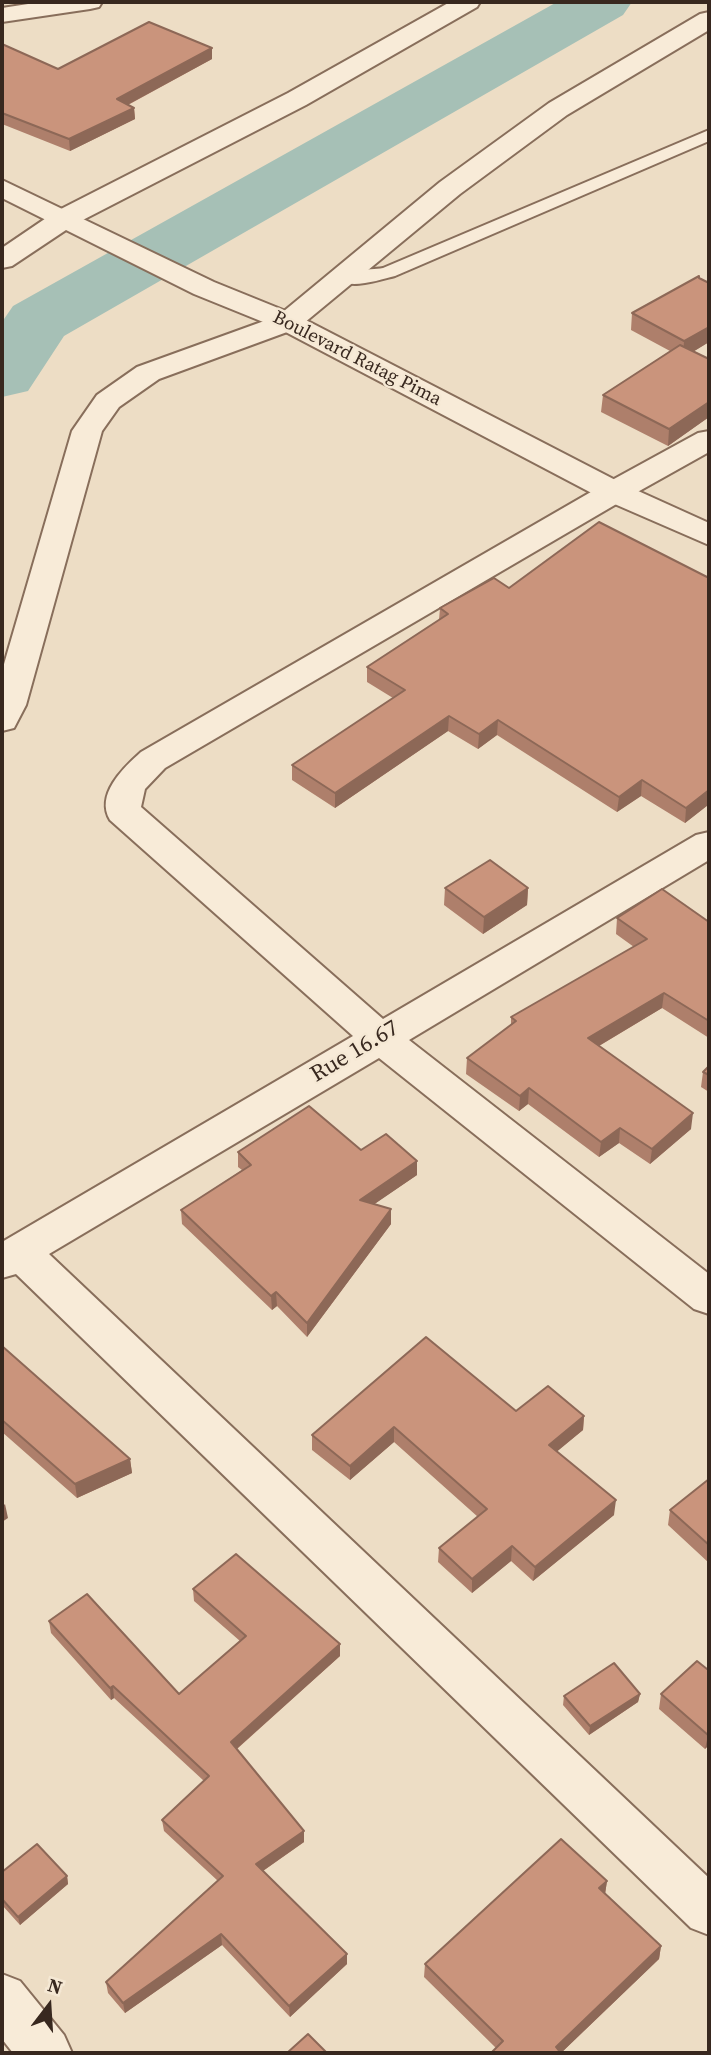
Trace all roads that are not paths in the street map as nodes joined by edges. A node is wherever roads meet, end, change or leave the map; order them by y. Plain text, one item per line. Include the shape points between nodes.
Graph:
1 (90, 2) edge
2 (468, 2) edge
3 (2, 15) edge
4 (709, 19) edge
5 (709, 135) edge
6 (2, 188) edge
7 (65, 218) junction
8 (2, 260) edge
9 (343, 277) junction
10 (288, 322) junction
11 (709, 440) edge
12 (614, 492) junction
13 (709, 535) edge
14 (2, 720) edge
15 (709, 844) edge
16 (379, 1037) junction
17 (11, 1257) edge
18 (709, 1297) edge
19 (709, 1911) edge
20 (2, 1999) edge
21 (46, 2053) edge

1 - 3 street
2 - 7 street via 297,99
4 - 9 street via 558,109 450,188
5 - 9 lane via 389,272
6 - 7 street, Boulevard Ratag Pima
7 - 8 street
7 - 10 street, Boulevard Ratag Pima via 204,288
9 - 10 street
10 - 12 street, Boulevard Ratag Pima
10 - 14 street via 148,373 108,401 87,431
11 - 12 street
12 - 13 street, Boulevard Ratag Pima
12 - 16 street via 153,760 122,797 123,811
15 - 16 street, Rue 16.67
16 - 17 street, Rue 16.67
16 - 18 street
17 - 19 street
20 - 21 street

